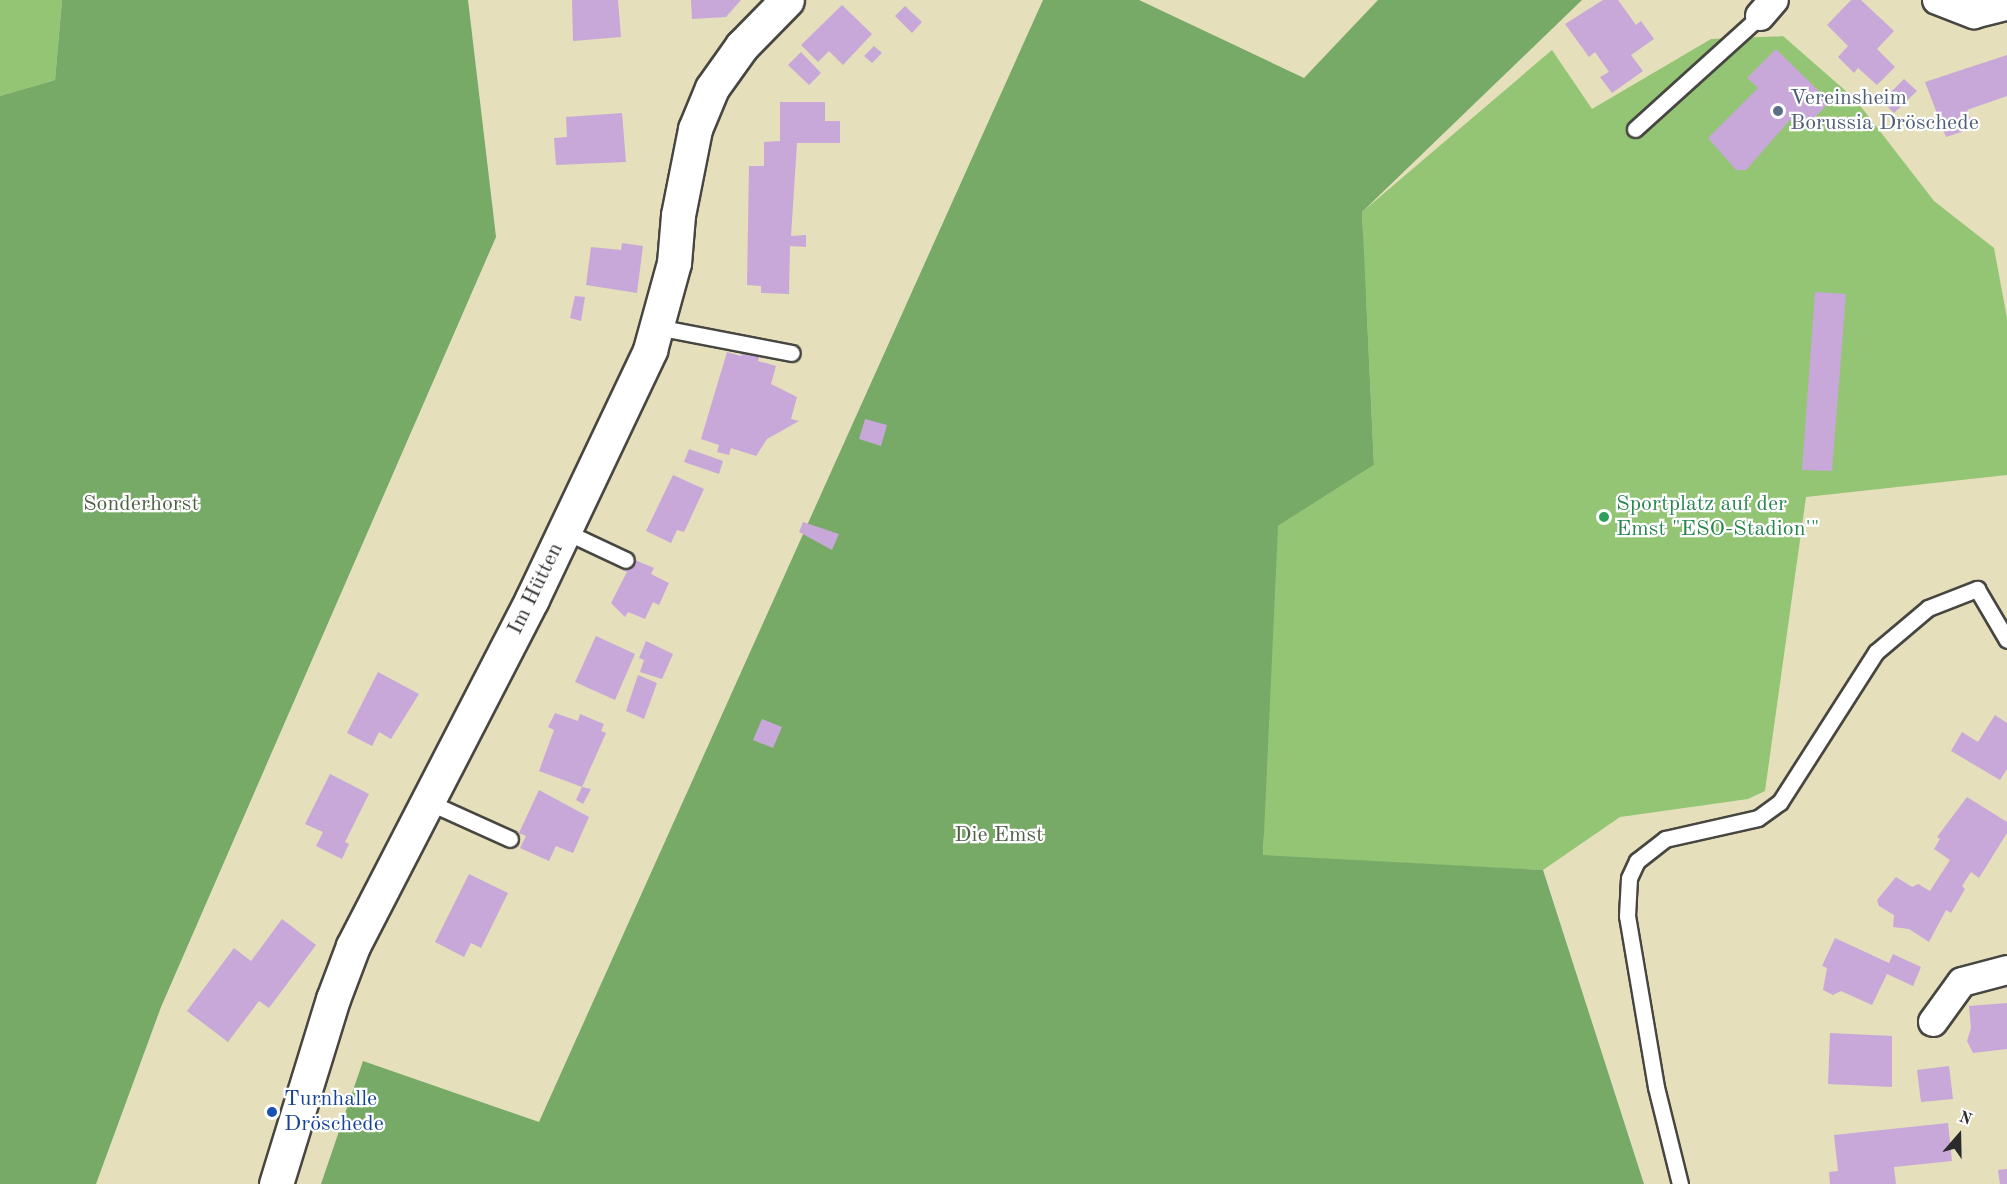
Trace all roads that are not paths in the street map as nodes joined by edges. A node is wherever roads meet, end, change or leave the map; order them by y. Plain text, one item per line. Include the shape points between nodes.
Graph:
1 (787, 0) edge
2 (1937, 0) edge
3 (2007, 6) edge
4 (1767, 8) edge
5 (1635, 129) dead end
6 (657, 327) junction
7 (792, 353) dead end
8 (564, 531) junction
9 (626, 560) dead end
10 (2007, 640) edge
11 (426, 801) junction
12 (510, 839) dead end
13 (2007, 970) edge
14 (1933, 1022) dead end
15 (276, 1184) edge
16 (1680, 1184) edge

1 - 6 street, Im Hütten via 741,46 712,88 695,129 678,215 674,263
2 - 3 street via 1974,14
4 - 5 lane
6 - 7 lane
6 - 8 street, Im Hütten via 627,403
8 - 9 lane
8 - 11 street, Im Hütten via 495,673
10 - 16 lane via 1977,589 1928,608 1875,652 1780,802 1758,818 1665,839 1638,861 1629,878 1627,916 1656,1087
11 - 12 lane
11 - 15 street, Im Hütten via 349,957
13 - 14 street via 1962,982

